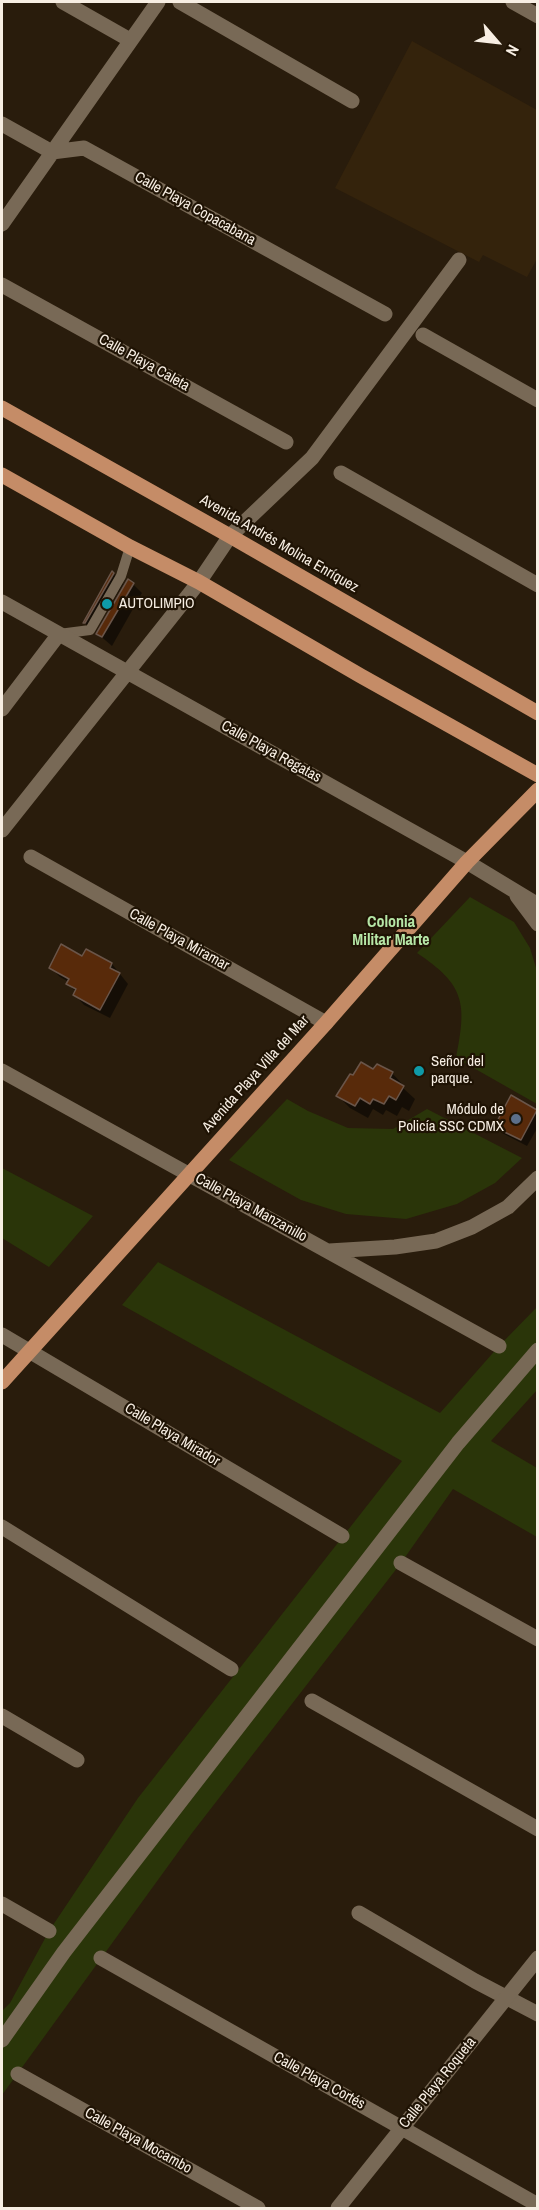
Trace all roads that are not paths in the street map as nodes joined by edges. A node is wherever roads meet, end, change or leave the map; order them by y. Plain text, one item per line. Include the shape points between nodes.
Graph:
1 (63, 2) edge
2 (158, 2) edge
3 (180, 2) edge
4 (513, 2) edge
5 (537, 16) edge
6 (130, 40) junction
7 (352, 101) dead end
8 (2, 124) edge
9 (52, 152) junction
10 (2, 224) edge
11 (459, 260) dead end
12 (2, 285) edge
13 (385, 314) dead end
14 (423, 334) dead end
15 (537, 400) edge
16 (2, 408) edge
17 (286, 442) dead end
18 (341, 473) dead end
19 (2, 475) edge
20 (230, 536) junction
21 (130, 547) junction
22 (199, 582) junction
23 (537, 585) edge
24 (2, 602) edge
25 (59, 634) junction
26 (128, 671) junction
27 (2, 709) edge
28 (537, 713) edge
29 (537, 775) edge
30 (537, 790) edge
31 (2, 830) edge
32 (32, 857) dead end
33 (467, 862) junction
34 (514, 891) junction
35 (537, 905) edge
36 (537, 924) edge
37 (326, 1023) junction
38 (2, 1071) edge
39 (189, 1174) junction
40 (537, 1178) edge
41 (329, 1251) junction
42 (2, 1335) edge
43 (499, 1346) dead end
44 (537, 1350) edge
45 (28, 1351) junction
46 (2, 1382) edge
47 (2, 1527) edge
48 (342, 1536) dead end
49 (401, 1563) dead end
50 (537, 1639) edge
51 (231, 1669) dead end
52 (312, 1701) dead end
53 (2, 1716) edge
54 (77, 1760) dead end
55 (537, 1829) edge
56 (2, 1904) edge
57 (359, 1913) dead end
58 (49, 1931) dead end
59 (101, 1958) dead end
60 (537, 1958) edge
61 (506, 1998) junction
62 (537, 2014) edge
63 (2, 2040) edge
64 (18, 2074) dead end
65 (402, 2128) junction
66 (537, 2205) edge
67 (258, 2208) edge
68 (338, 2208) edge

1 - 6 street
2 - 6 street
3 - 7 street
4 - 5 street
6 - 9 street
8 - 9 street
9 - 10 street
9 - 13 street, Calle Playa Copacabana via 84,148
11 - 20 street via 312,458
12 - 17 street, Calle Playa Caleta
14 - 15 street
16 - 20 main road, Avenida Andrés Molina Enríquez
18 - 23 street
19 - 21 main road
20 - 22 street
20 - 28 main road, Avenida Andrés Molina Enríquez
21 - 22 main road
21 - 25 lane via 121,576 90,630
22 - 26 street
22 - 29 main road
24 - 25 street, Calle Playa Regatas
25 - 26 street, Calle Playa Regatas
25 - 27 street
26 - 31 street
26 - 33 street, Calle Playa Regatas
30 - 33 main road, Avenida Playa Villa del Mar
32 - 37 street, Calle Playa Miramar
33 - 34 street, Calle Playa Regatas
33 - 37 main road, Avenida Playa Villa del Mar
34 - 35 street, Calle Playa Regatas
34 - 36 street
37 - 39 main road, Avenida Playa Villa del Mar
38 - 39 street, Calle Playa Manzanillo
39 - 41 street, Calle Playa Manzanillo
39 - 45 main road, Avenida Playa Villa del Mar
40 - 41 street via 508,1207 436,1241
41 - 43 street, Calle Playa Manzanillo
42 - 45 street, Calle Playa Mirador
44 - 63 street via 451,1452 64,1952
45 - 46 main road, Avenida Playa Villa del Mar
45 - 48 street, Calle Playa Mirador
47 - 51 street
49 - 50 street
52 - 55 street
53 - 54 street
56 - 58 street
57 - 61 street
59 - 65 street, Calle Playa Cortés
60 - 61 street, Calle Playa Roqueta
61 - 62 street
61 - 65 street, Calle Playa Roqueta
64 - 67 street, Calle Playa Mocambo
65 - 66 street, Calle Playa Cortés
65 - 68 street, Calle Playa Roqueta

